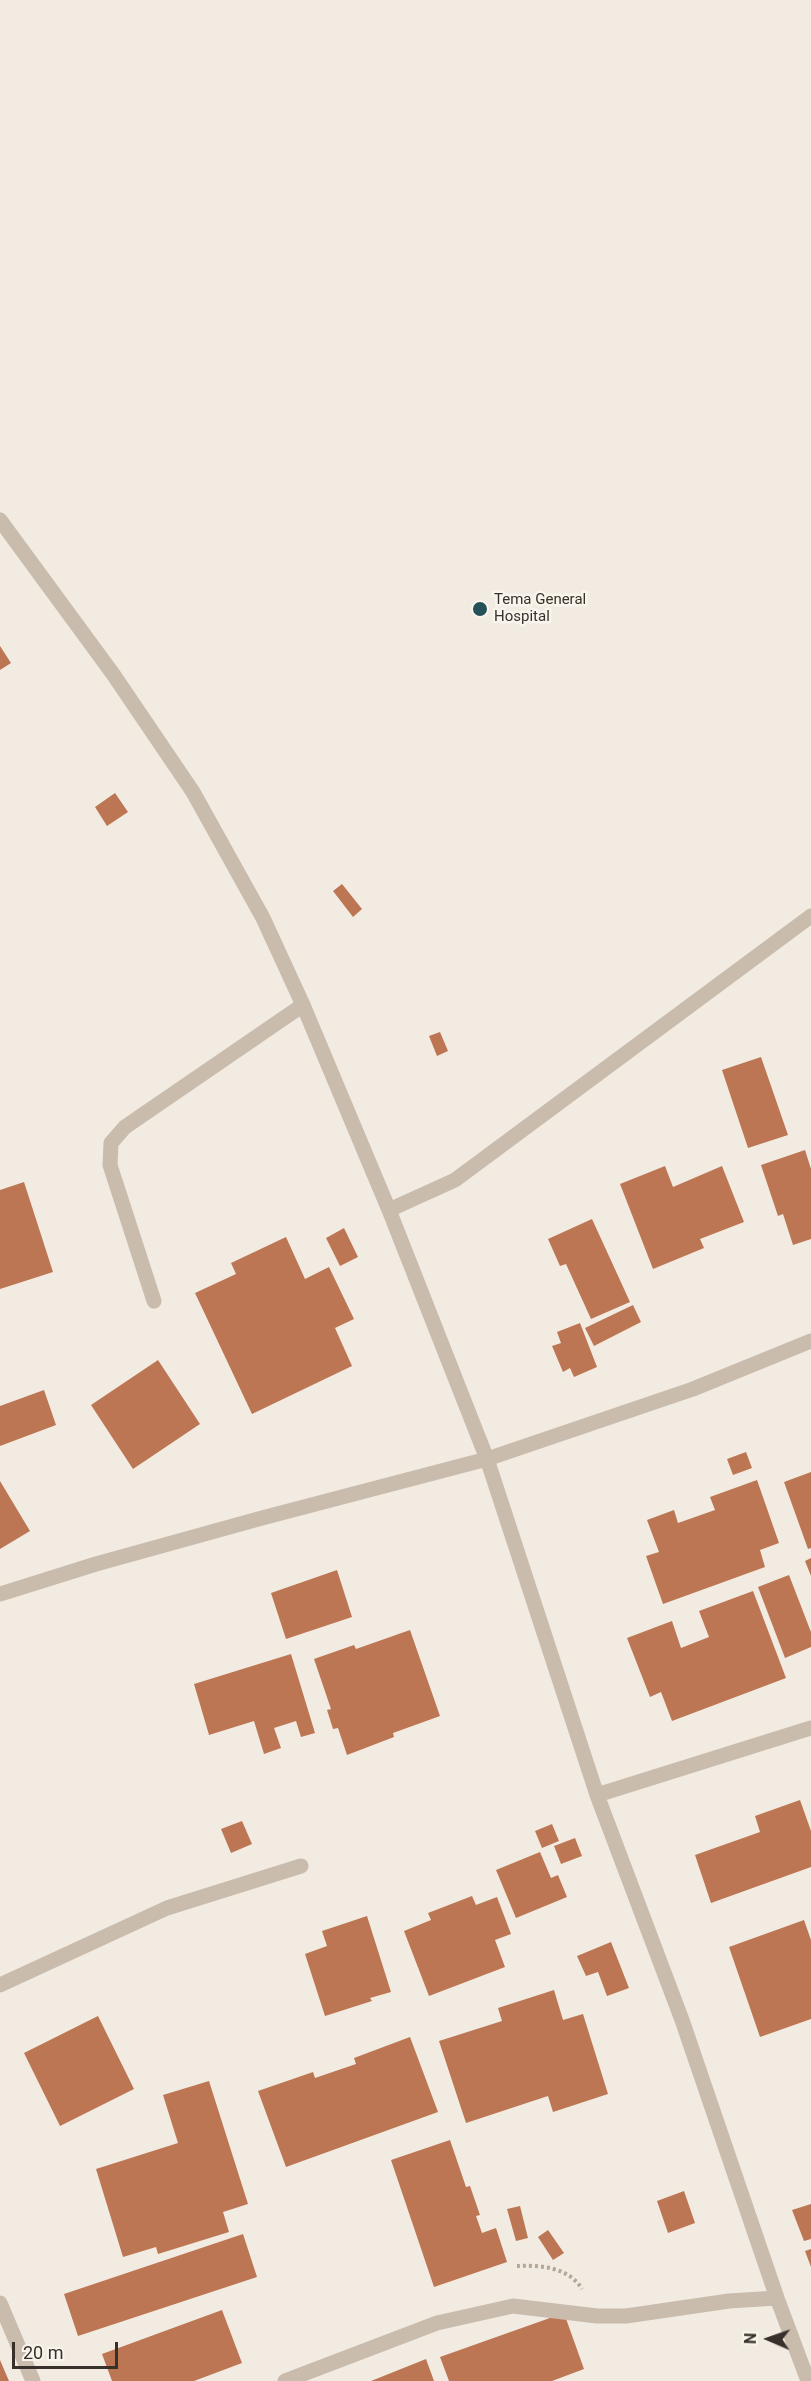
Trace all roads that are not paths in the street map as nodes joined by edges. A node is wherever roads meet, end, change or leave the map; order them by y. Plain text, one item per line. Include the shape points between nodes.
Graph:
1 (0, 520) edge
2 (811, 916) edge
3 (303, 1005) junction
4 (388, 1210) junction
5 (154, 1301) dead end
6 (811, 1341) edge
7 (487, 1459) junction
8 (0, 1594) edge
9 (811, 1728) edge
10 (597, 1795) junction
11 (301, 1866) dead end
12 (0, 1985) edge
13 (777, 2298) junction
14 (0, 2303) edge
15 (33, 2381) edge
16 (285, 2381) edge
17 (808, 2381) edge

1 - 3 street via 194,792 263,918
2 - 4 street via 455,1180
3 - 4 street
3 - 5 street via 125,1127 111,1143 110,1165
4 - 7 street
6 - 7 street via 693,1389
7 - 8 street via 240,1524
7 - 10 street
9 - 10 street
10 - 13 street via 682,2020
11 - 12 street via 167,1908
13 - 16 street via 626,2316 513,2306 437,2323
13 - 17 street
14 - 15 street

